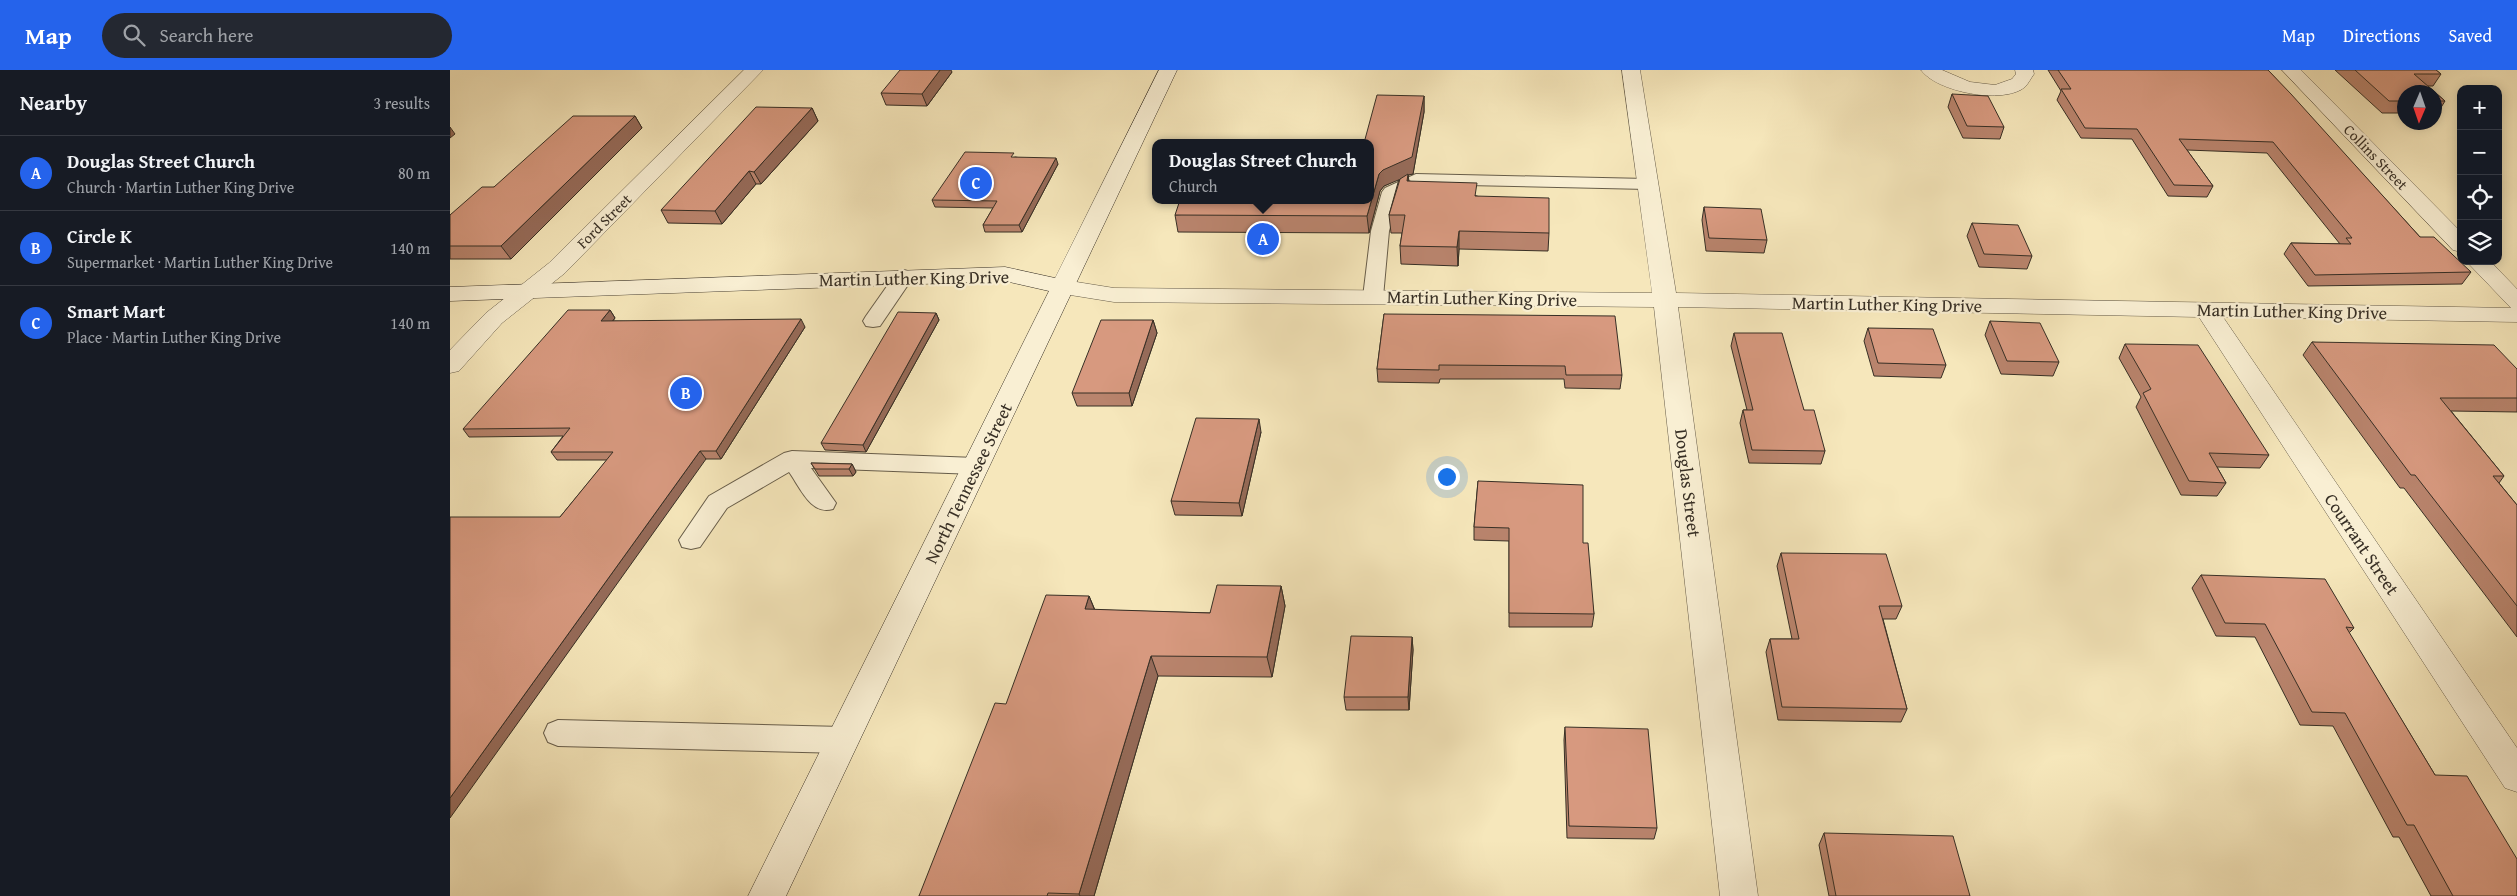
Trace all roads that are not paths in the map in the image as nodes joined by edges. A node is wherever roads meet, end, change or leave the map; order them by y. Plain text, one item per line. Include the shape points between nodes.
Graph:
1 (754, 70) edge
2 (1168, 70) edge
3 (1631, 70) edge
4 (1930, 70) edge
5 (2024, 70) edge
6 (2291, 70) edge
7 (1647, 184) junction
8 (2457, 241) edge
9 (2481, 265) edge
10 (904, 276) junction
11 (1064, 287) junction
12 (528, 291) junction
13 (450, 294) edge
14 (1373, 297) junction
15 (1665, 300) junction
16 (2517, 302) edge
17 (2206, 310) junction
18 (2517, 315) edge
19 (873, 321) dead end
20 (450, 365) edge
21 (792, 460) junction
22 (976, 466) junction
23 (824, 503) dead end
24 (691, 540) dead end
25 (558, 733) dead end
26 (842, 740) junction
27 (2517, 777) edge
28 (766, 896) edge
29 (1739, 896) edge

1 - 12 street, Ford Street via 557,268
2 - 11 street, North Tennessee Street
3 - 7 street, Douglas Street
4 - 5 street via 1956,85 1995,90 2022,82
6 - 8 street, Collins Street
7 - 14 lane via 1416,179 1391,192 1380,231
7 - 15 street, Douglas Street
9 - 16 street
10 - 11 street, Martin Luther King Drive via 1005,274
10 - 12 street, Martin Luther King Drive
10 - 19 lane
11 - 14 street, Martin Luther King Drive via 1114,295
11 - 22 street, North Tennessee Street
12 - 13 street, Martin Luther King Drive
12 - 20 street, Ford Street via 494,318
14 - 15 street, Martin Luther King Drive
15 - 17 street, Martin Luther King Drive
15 - 29 street, Douglas Street
17 - 18 street, Martin Luther King Drive
17 - 27 street, Courrant Street
21 - 22 lane
21 - 23 lane
21 - 24 lane via 718,502
22 - 26 street, North Tennessee Street
25 - 26 lane
26 - 28 street, North Tennessee Street

